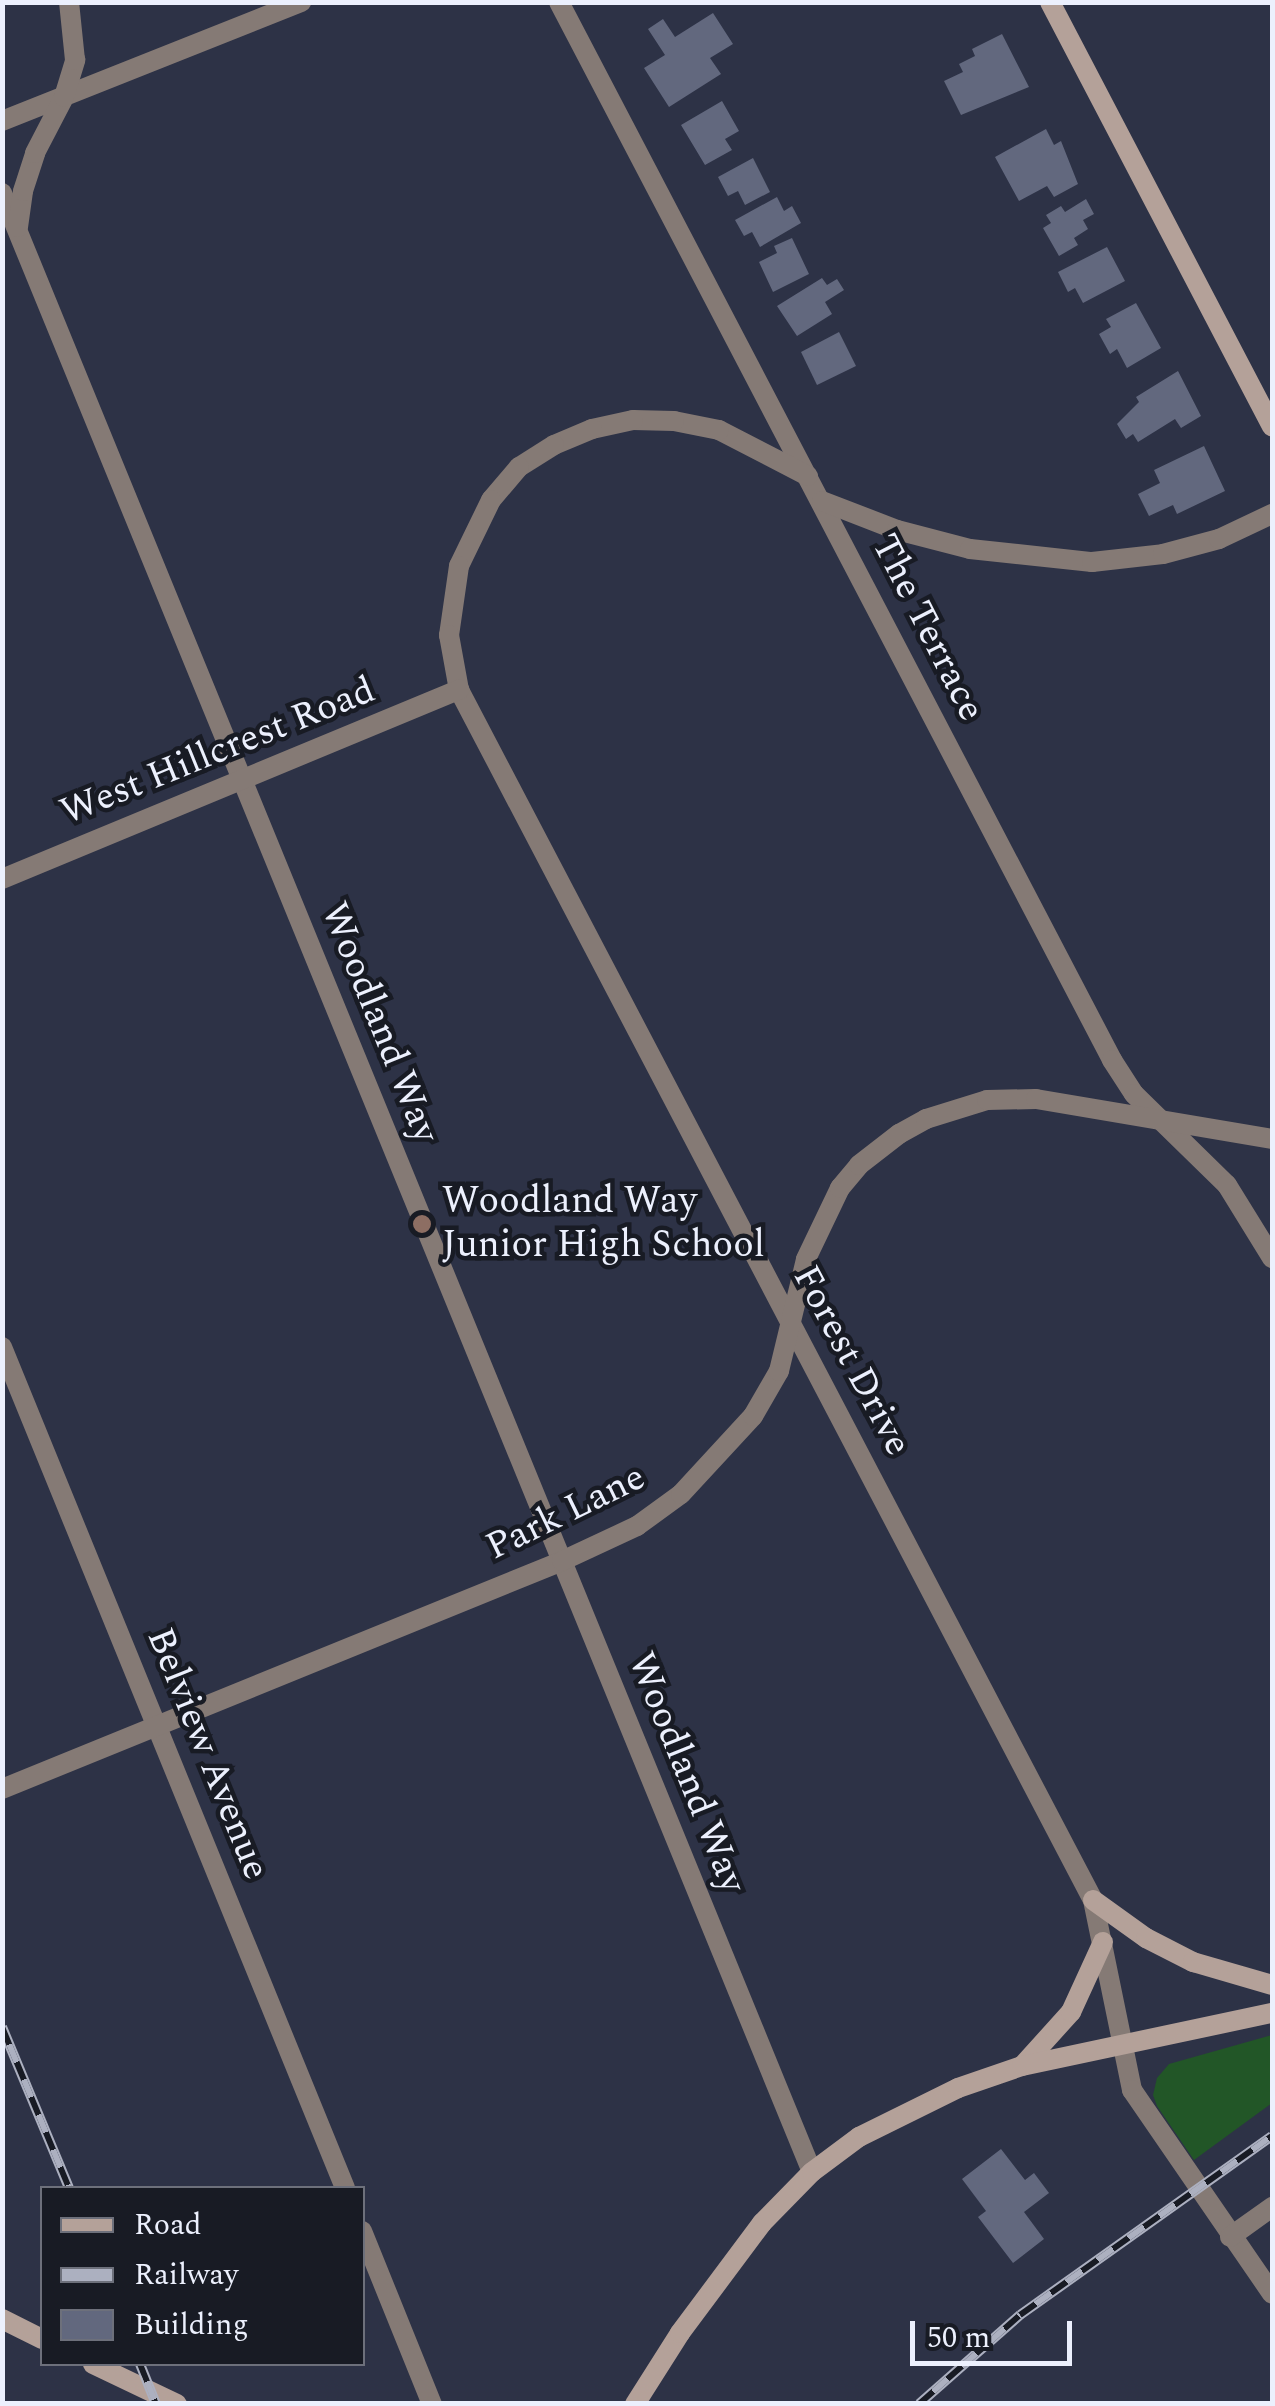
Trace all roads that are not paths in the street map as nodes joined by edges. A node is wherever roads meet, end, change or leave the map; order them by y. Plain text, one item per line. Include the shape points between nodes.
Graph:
1 (68, 2) edge
2 (301, 2) edge
3 (558, 2) edge
4 (1050, 2) edge
5 (64, 96) junction
6 (2, 121) edge
7 (2, 194) edge
8 (18, 234) junction
9 (1272, 426) edge
10 (808, 476) junction
11 (822, 502) junction
12 (1272, 514) edge
13 (459, 690) junction
14 (244, 780) junction
15 (2, 878) edge
16 (1161, 1121) junction
17 (1272, 1140) edge
18 (1272, 1258) edge
19 (791, 1322) junction
20 (2, 1346) edge
21 (562, 1561) junction
22 (157, 1723) junction
23 (2, 1789) edge
24 (1093, 1900) junction
25 (1103, 1942) junction
26 (1272, 1985) edge
27 (1272, 2013) edge
28 (1125, 2046) junction
29 (1022, 2066) junction
30 (812, 2172) junction
31 (344, 2186) edge
32 (1272, 2206) edge
33 (1230, 2237) junction
34 (365, 2238) edge
35 (1272, 2294) edge
36 (2, 2320) edge
37 (40, 2338) edge
38 (98, 2366) edge
39 (177, 2404) edge
40 (432, 2404) edge
41 (635, 2404) edge

1 - 5 street, Woodland Way via 75,60
2 - 5 street
3 - 10 street, The Terrace
4 - 9 street
5 - 6 street
5 - 8 street, Woodland Way via 22,191
7 - 8 street, Woodland Way
8 - 14 street, Woodland Way
10 - 11 street, The Terrace
10 - 13 street, Forest Drive via 719,430 674,421 633,420 554,445 519,467 491,500 458,566 449,634
11 - 12 street via 970,549 1092,562 1219,539
11 - 16 street, The Terrace via 1112,1060
13 - 14 street, West Hillcrest Road
13 - 19 street, Forest Drive
14 - 15 street, West Hillcrest Road
14 - 21 street, Woodland Way
16 - 17 street, Park Lane
16 - 18 street, The Terrace via 1227,1185
16 - 19 street, Park Lane via 1063,1102 986,1100 898,1134 840,1188 806,1259
19 - 21 street, Park Lane via 780,1370 723,1453 637,1526
19 - 24 street, Forest Drive
20 - 22 street, Belview Avenue
21 - 22 street, Park Lane
21 - 30 street, Woodland Way
22 - 23 street, Park Lane
22 - 31 street, Belview Avenue
24 - 25 street, Forest Drive
24 - 26 street via 1193,1962
25 - 28 street, Forest Drive
25 - 29 street via 1071,2012
27 - 28 street
28 - 29 street
28 - 33 street, Forest Drive via 1132,2090
29 - 30 street via 904,2113
30 - 41 street via 732,2260
32 - 33 street
33 - 35 street, Forest Drive
34 - 40 street
36 - 37 street
38 - 39 street

